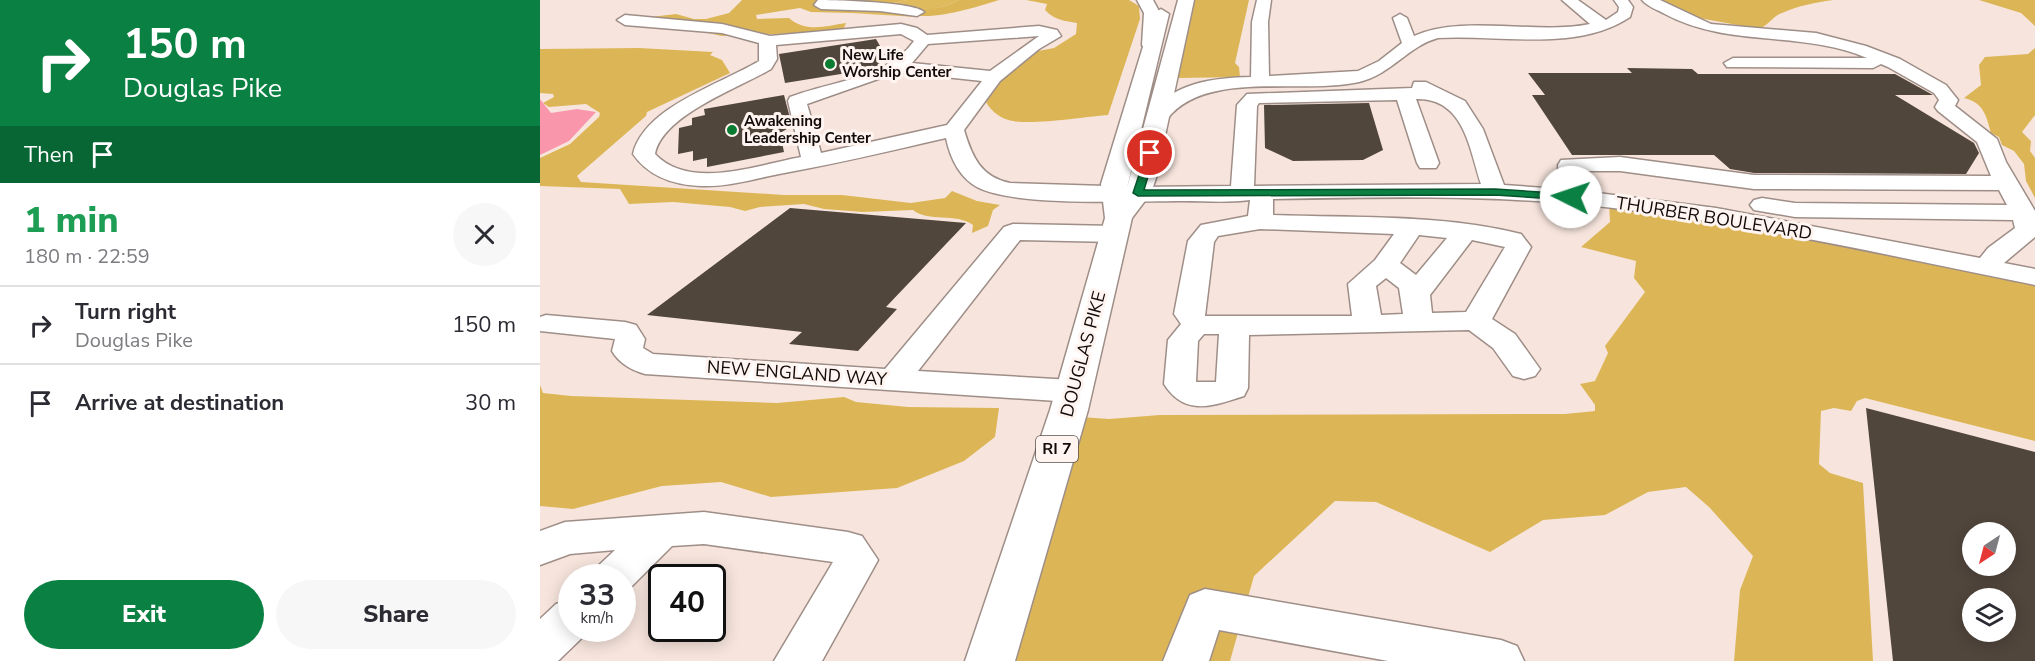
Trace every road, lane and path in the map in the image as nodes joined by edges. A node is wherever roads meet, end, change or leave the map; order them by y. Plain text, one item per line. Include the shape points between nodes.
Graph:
1 (827, 0) edge
2 (1145, 0) edge
3 (1166, 0) edge
4 (1186, 0) edge
5 (1264, 0) edge
6 (1569, 0) edge
7 (1621, 0) edge
8 (1649, 0) edge
9 (933, 2) dead end
10 (916, 12) junction
11 (1400, 18) dead end
12 (625, 20) dead end
13 (1605, 25) junction
14 (901, 29) junction
15 (923, 40) junction
16 (1412, 43) junction
17 (1151, 45) junction
18 (767, 52) junction
19 (1170, 63) junction
20 (1733, 63) dead end
21 (1894, 63) junction
22 (896, 67) junction
23 (1377, 70) junction
24 (994, 77) junction
25 (1260, 83) junction
26 (1235, 84) junction
27 (1438, 93) junction
28 (1405, 96) junction
29 (1160, 115) junction
30 (954, 130) junction
31 (813, 162) junction
32 (1428, 163) dead end
33 (1570, 179) junction
34 (2006, 183) junction
35 (1495, 192) junction
36 (1252, 194) junction
37 (1122, 209) junction
38 (2024, 213) junction
39 (1260, 222) junction
40 (1412, 227) junction
41 (1465, 232) junction
42 (1385, 266) junction
43 (1987, 268) junction
44 (2035, 277) edge
45 (1417, 292) junction
46 (1476, 321) junction
47 (1418, 322) junction
48 (546, 324) dead end
49 (1196, 324) junction
50 (1368, 324) junction
51 (1234, 327) junction
52 (1524, 369) dead end
53 (894, 380) junction
54 (1072, 391) junction
55 (662, 531) junction
56 (540, 549) edge
57 (628, 564) edge
58 (558, 631) edge
59 (540, 648) edge
60 (797, 661) edge
61 (990, 661) edge
62 (1186, 661) edge
63 (1501, 661) edge

1 - 10 street via 821,4
2 - 17 main road via 1152,13
3 - 17 main road, DOUGLAS PIKE / RI 7
4 - 19 main road, DOUGLAS PIKE / RI 7
5 - 25 street
6 - 13 street
7 - 13 street via 1627,12
8 - 21 street via 1708,28 1826,39
9 - 10 street
10 - 14 street
11 - 16 street
12 - 18 street via 729,30 764,38
13 - 16 street via 1566,32 1446,33 1425,36
14 - 15 street via 912,31
14 - 18 street
15 - 22 street via 917,54
15 - 24 street via 1036,31 1053,34
16 - 23 street
17 - 37 main road, DOUGLAS PIKE / RI 7
18 - 31 street via 653,132 643,150 646,158 656,166 691,178 715,179
19 - 26 street via 1189,78
19 - 29 main road, DOUGLAS PIKE / RI 7
20 - 21 street
21 - 34 street via 1940,89 1948,100 1945,108 1987,139 1991,157
22 - 24 street
22 - 31 street via 798,101
23 - 25 street via 1341,79
23 - 27 street
24 - 30 street
25 - 26 street
26 - 29 street via 1186,92
27 - 28 street
27 - 35 street via 1458,105 1473,129
28 - 32 street
28 - 36 street via 1254,98 1247,105
29 - 37 main road, DOUGLAS PIKE / RI 7
30 - 31 street
30 - 37 street via 969,169 987,185 1044,192
33 - 34 street via 1620,164 1754,182
33 - 35 street, THURBER BOULEVARD
33 - 38 street via 1779,209
33 - 43 street, THURBER BOULEVARD via 1670,208
34 - 38 street
35 - 36 street, THURBER BOULEVARD
36 - 37 street, THURBER BOULEVARD
36 - 39 street
37 - 53 street via 1013,232
37 - 54 main road, DOUGLAS PIKE / RI 7
38 - 43 street via 2028,228 2025,234 1995,254
39 - 40 street
39 - 49 street via 1210,230 1201,241 1189,314
40 - 41 street
40 - 42 street
41 - 45 street
41 - 46 street via 1512,239 1518,247
42 - 45 street via 1404,277
42 - 50 street via 1362,284
43 - 44 street, THURBER BOULEVARD
45 - 47 street
46 - 47 street
46 - 52 street via 1504,341
47 - 50 street
48 - 53 street, NEW ENGLAND WAY via 625,331 630,339 627,351 645,364
49 - 51 street
49 - 51 street via 1183,340 1180,384 1188,394 1213,394 1232,388
50 - 51 street
53 - 54 street, NEW ENGLAND WAY
54 - 61 main road, DOUGLAS PIKE / RI 7
55 - 56 street via 565,538
55 - 57 street
55 - 60 street via 704,528 848,548 857,560
58 - 59 street
62 - 63 street via 1205,608

